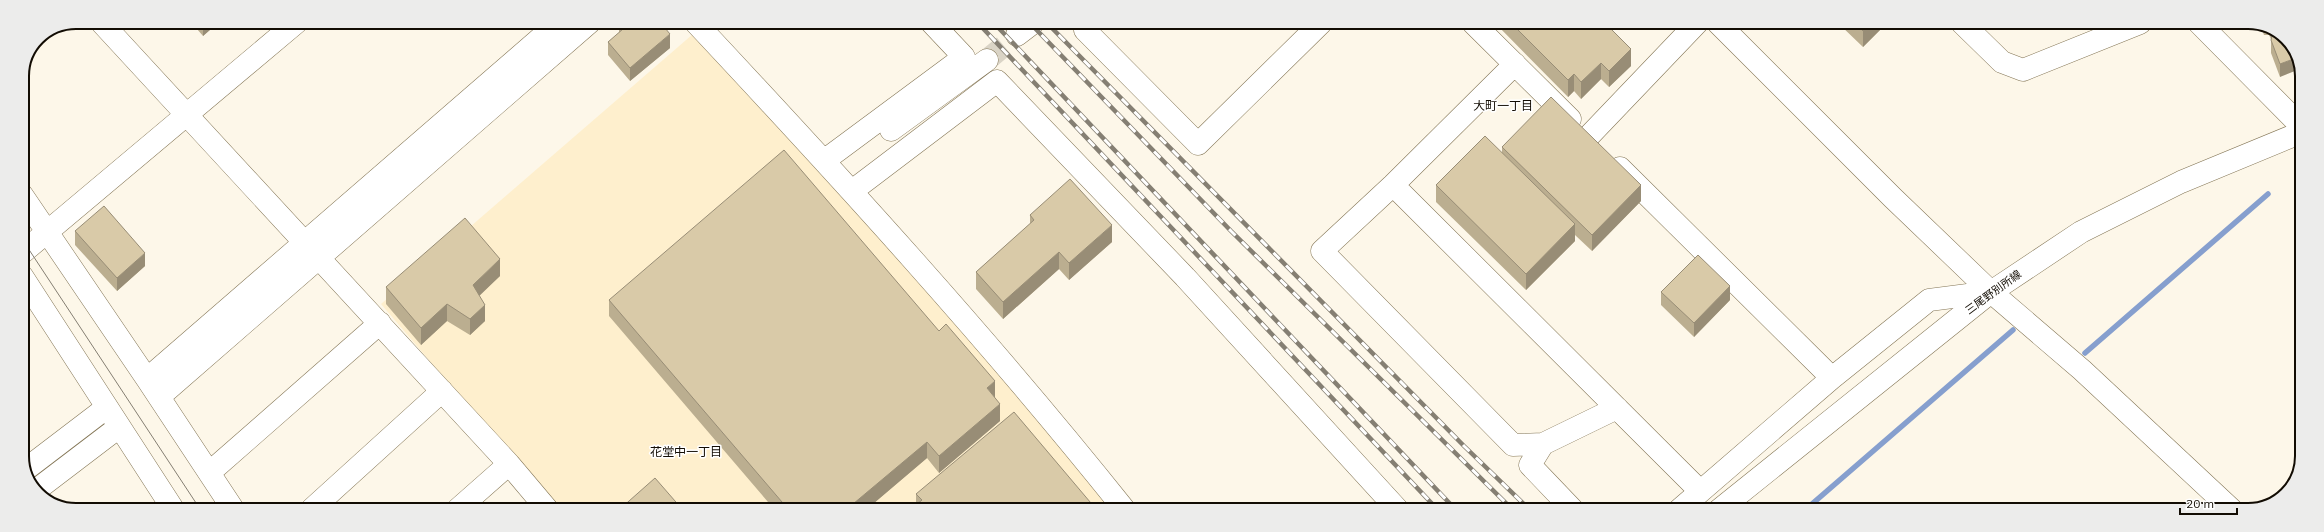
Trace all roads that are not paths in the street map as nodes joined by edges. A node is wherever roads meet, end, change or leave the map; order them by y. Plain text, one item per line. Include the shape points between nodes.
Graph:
1 (108, 29) edge
2 (289, 29) edge
3 (551, 29) edge
4 (582, 29) edge
5 (702, 29) edge
6 (938, 29) edge
7 (1025, 29) edge
8 (1085, 29) edge
9 (1315, 29) edge
10 (1479, 29) edge
11 (1691, 29) edge
12 (1724, 29) edge
13 (1968, 29) edge
14 (2125, 29) edge
15 (2205, 29) edge
16 (1017, 35) tunnel mouth
17 (987, 60) tunnel mouth
18 (1514, 64) junction
19 (188, 115) junction
20 (2295, 120) edge
21 (2295, 135) edge
22 (1588, 137) junction
23 (830, 166) junction
24 (1393, 186) junction
25 (852, 191) junction
26 (29, 206) edge
27 (47, 233) junction
28 (304, 242) junction
29 (29, 247) edge
30 (320, 258) junction
31 (29, 287) edge
32 (1990, 292) junction
33 (380, 323) junction
34 (1832, 378) junction
35 (147, 379) junction
36 (442, 391) junction
37 (160, 397) junction
38 (106, 408) junction
39 (1617, 408) junction
40 (119, 427) junction
41 (1543, 444) junction
42 (509, 464) junction
43 (30, 466) edge
44 (209, 473) junction
45 (41, 487) edge
46 (1700, 491) junction
47 (169, 503) edge
48 (229, 503) edge
49 (319, 503) edge
50 (465, 503) edge
51 (542, 503) edge
52 (1119, 503) edge
53 (1392, 503) edge
54 (1566, 503) edge
55 (1687, 503) edge
56 (1727, 503) edge
57 (2224, 503) edge

1 - 19 street
2 - 19 street
3 - 28 street
4 - 30 street
5 - 23 street
6 - 23 street via 964,57
7 - 16 street
8 - 9 street via 1198,144
10 - 18 street
11 - 22 street
12 - 32 street
13 - 14 street via 2002,62 2023,70
15 - 20 street
17 - 23 street
18 - 22 street
18 - 24 street
19 - 27 street
19 - 28 street
21 - 32 street, 三尾野別所線 via 2181,182 2082,232
22 - 34 street
23 - 25 street
24 - 39 street
24 - 41 street via 1322,251 1513,445
25 - 52 street via 1056,424
25 - 53 street via 998,81 1185,277
26 - 27 street
27 - 29 street
27 - 35 street
28 - 30 street
28 - 35 street
30 - 33 street
30 - 37 street
31 - 38 street
32 - 34 street via 1929,300
32 - 56 street, 三尾野別所線
32 - 57 street via 2082,370
33 - 36 street
33 - 44 street
34 - 46 street
35 - 37 street
36 - 42 street
36 - 49 street
37 - 44 street
38 - 40 street
38 - 43 street
39 - 41 street
39 - 46 street
40 - 45 street
40 - 47 street
41 - 54 street via 1530,464
42 - 50 street
42 - 51 street
44 - 48 street
46 - 55 street

